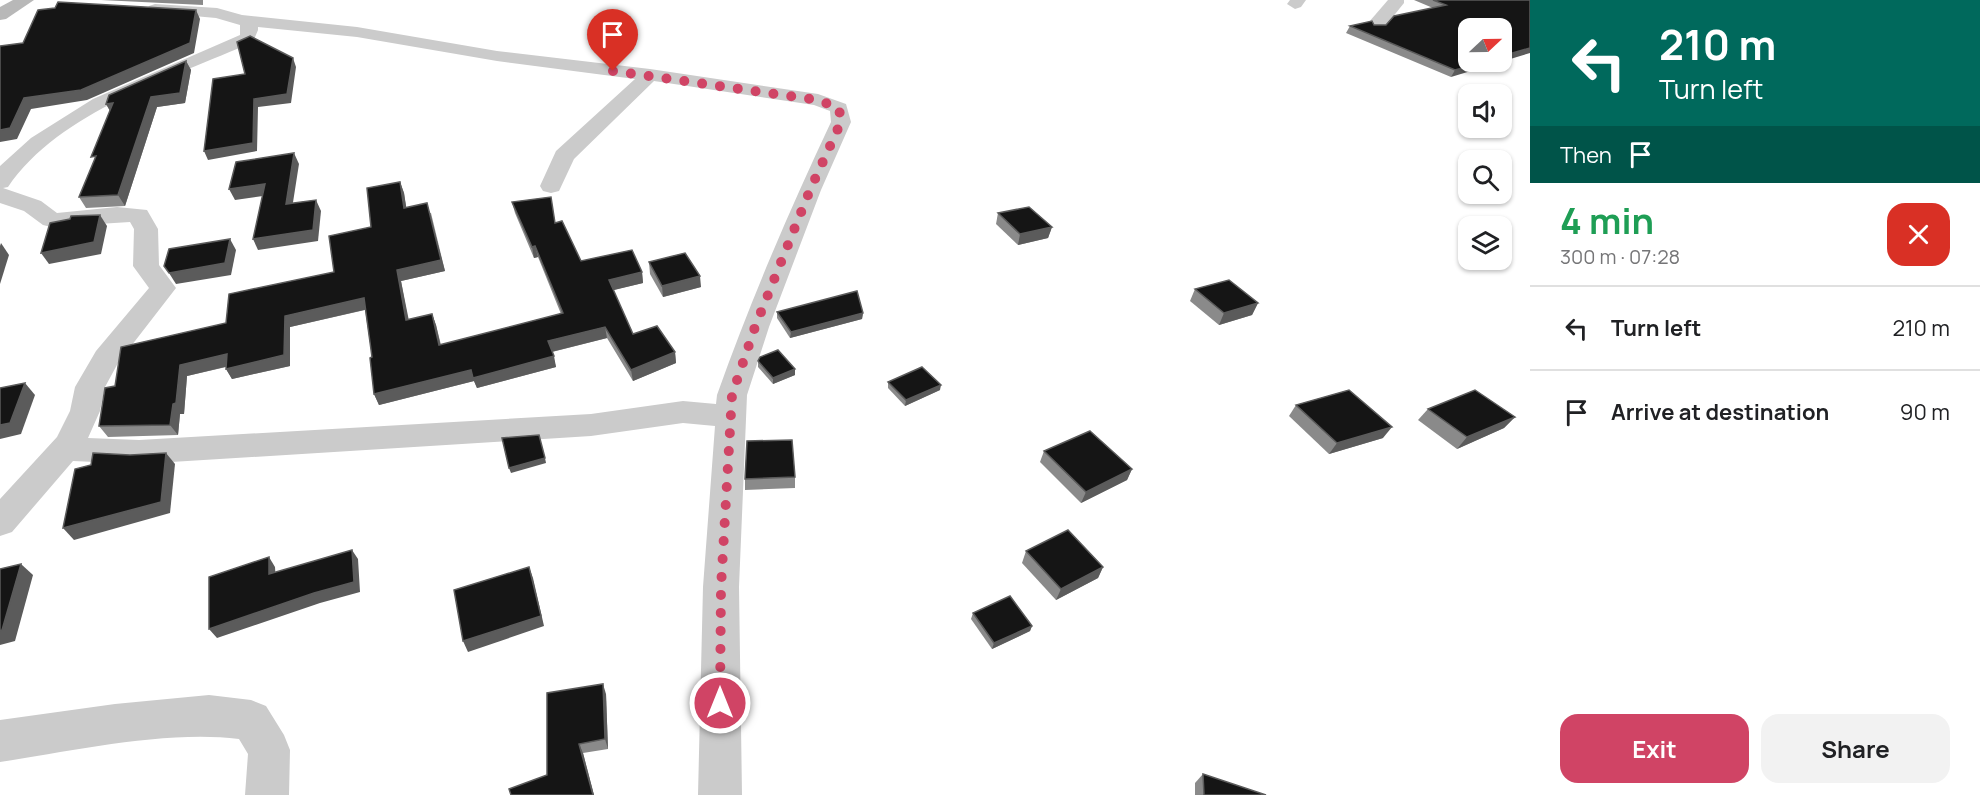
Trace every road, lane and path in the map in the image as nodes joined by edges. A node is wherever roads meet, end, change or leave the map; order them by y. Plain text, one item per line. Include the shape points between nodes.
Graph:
1 (25, 0) edge
2 (1396, 0) edge
3 (137, 8) edge
4 (239, 12) junction
5 (0, 15) edge
6 (1377, 25) edge
7 (650, 75) junction
8 (0, 182) edge
9 (551, 186) dead end
10 (0, 194) edge
11 (730, 416) junction
12 (64, 449) junction
13 (0, 522) edge
14 (0, 741) edge
15 (267, 795) edge
16 (720, 795) edge

1 - 5 main road
2 - 6 street
3 - 4 street
4 - 7 street via 497,56
4 - 8 street via 248,22 247,38 123,89 78,114 36,144
7 - 9 street via 564,156
7 - 11 street via 818,100 839,108 841,122 755,327 732,395
10 - 12 street via 40,208 51,220 119,213 139,215 146,230 146,266 163,288 106,358 90,387 85,411
11 - 12 street via 682,412 591,425 139,452
11 - 16 street via 721,587
12 - 13 street
14 - 15 street via 209,715 251,720 269,750

